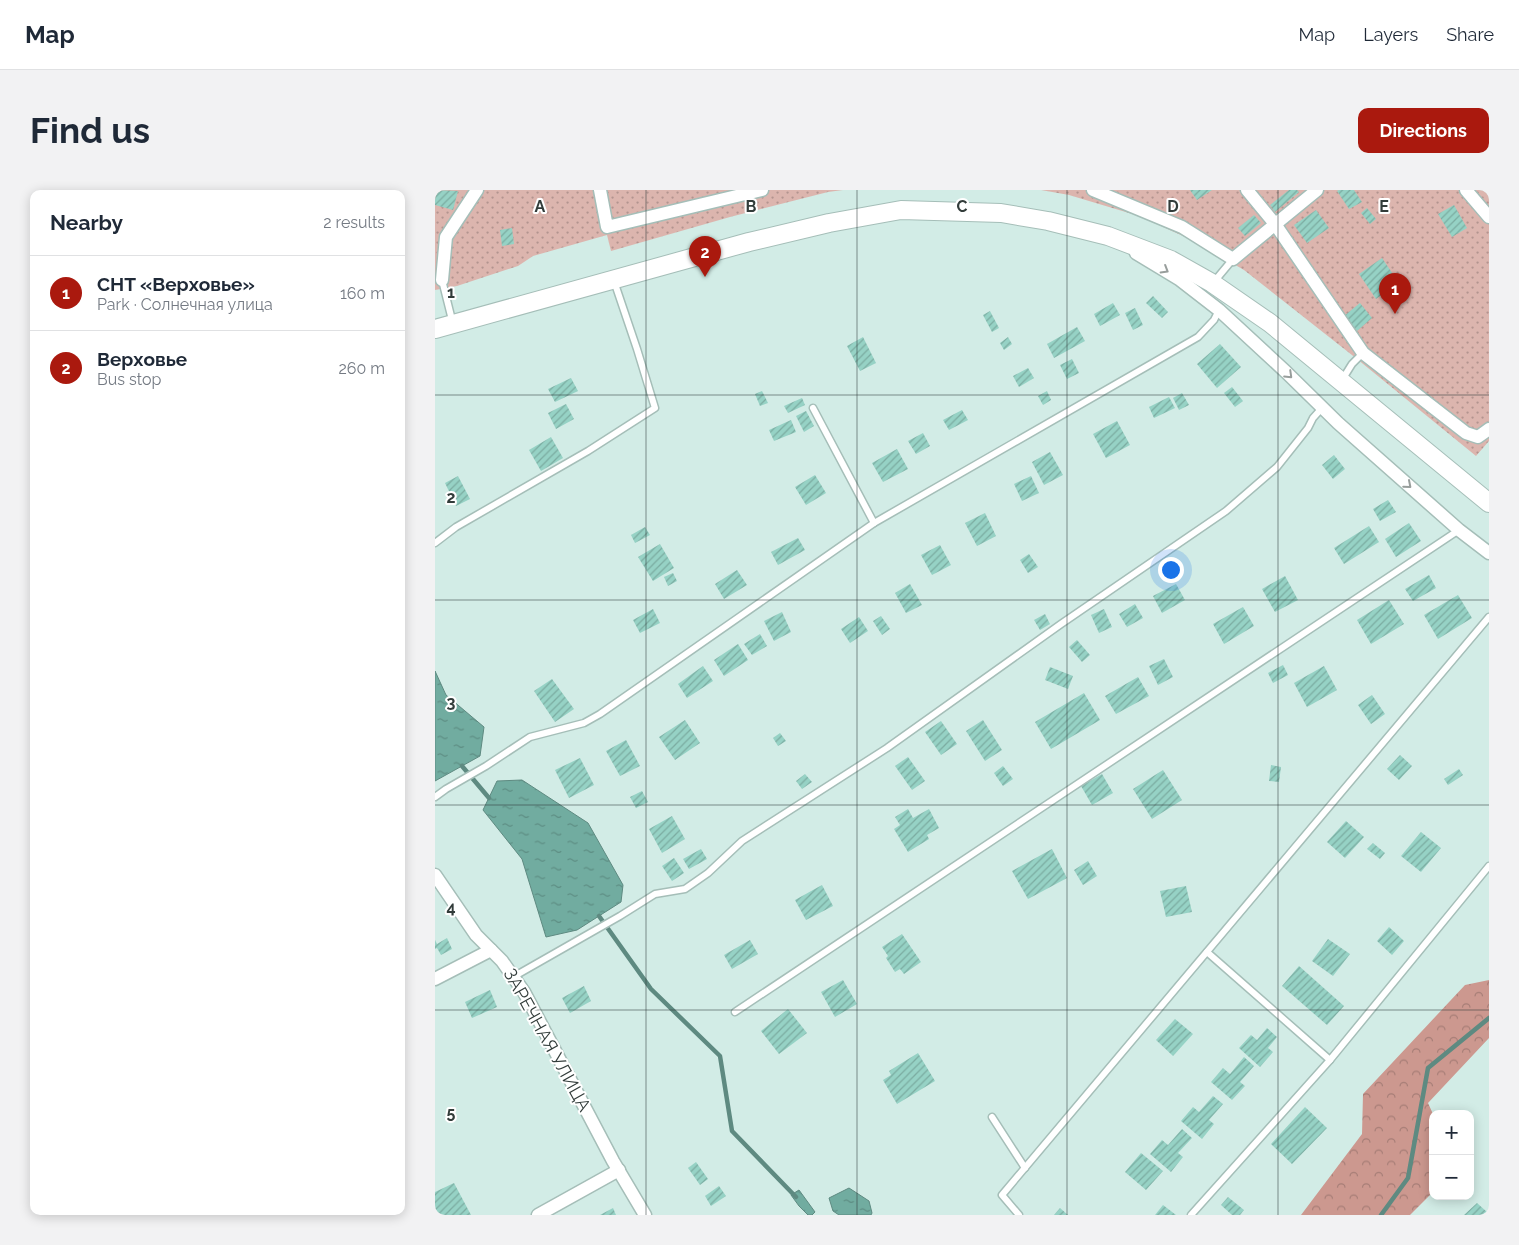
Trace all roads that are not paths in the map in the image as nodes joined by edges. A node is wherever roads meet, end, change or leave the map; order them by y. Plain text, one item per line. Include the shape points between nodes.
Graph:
1 (477, 190) edge
2 (600, 190) edge
3 (762, 190) edge
4 (1093, 190) edge
5 (1247, 190) edge
6 (1317, 190) edge
7 (1466, 190) edge
8 (745, 192) edge
9 (1489, 217) edge
10 (1275, 224) junction
11 (1108, 236) junction
12 (1233, 259) junction
13 (442, 280) joint
14 (613, 280) junction
15 (1212, 283) junction
16 (1219, 310) junction
17 (453, 325) junction
18 (435, 330) edge
19 (1363, 353) junction
20 (1342, 381) junction
21 (813, 408) dead end
22 (1322, 408) junction
23 (1489, 430) edge
24 (1489, 503) edge
25 (874, 523) junction
26 (1459, 530) junction
27 (435, 543) edge
28 (1489, 553) edge
29 (1489, 617) edge
30 (435, 797) edge
31 (1489, 866) edge
32 (435, 874) edge
33 (491, 950) junction
34 (1207, 952) junction
35 (513, 977) junction
36 (435, 979) edge
37 (735, 1012) dead end
38 (1330, 1060) junction
39 (992, 1117) dead end
40 (1025, 1168) junction
41 (619, 1170) junction
42 (538, 1215) edge
43 (645, 1215) edge
44 (1019, 1215) edge
45 (1191, 1215) edge

1 - 13 street via 446,237
2 - 8 street via 607,226
3 - 8 street
4 - 12 street via 1182,227
5 - 10 street
6 - 10 street
7 - 9 street
10 - 12 street
10 - 19 street
11 - 14 main road via 1001,213 901,210 749,242
11 - 15 main road via 1171,260
11 -> 16 street via 1179,279
12 - 15 lane
13 - 17 lane
14 - 17 main road
14 - 27 lane via 655,408 589,451 456,527
15 - 20 main road via 1270,323
16 -> 22 street
16 - 25 lane via 1198,337
17 - 18 main road
19 - 20 lane
19 - 23 street via 1466,433 1478,438
20 - 24 main road
21 - 25 lane
22 -> 26 street
22 - 35 lane via 1277,467 1226,512 887,748 742,841 685,889 655,894
25 - 30 lane via 600,714 584,723 530,736
26 - 28 street
26 - 37 lane
29 - 34 lane
31 - 38 lane
32 - 33 street, ЗАРЕЧНАЯ УЛИЦА via 476,934
33 - 35 street, ЗАРЕЧНАЯ УЛИЦА
33 - 36 street
34 - 38 lane
34 - 40 lane
35 - 41 street, ЗАРЕЧНАЯ УЛИЦА
38 - 45 lane
39 - 40 lane
40 - 44 lane via 1002,1195
41 - 42 street
41 - 43 street, ЗАРЕЧНАЯ УЛИЦА

